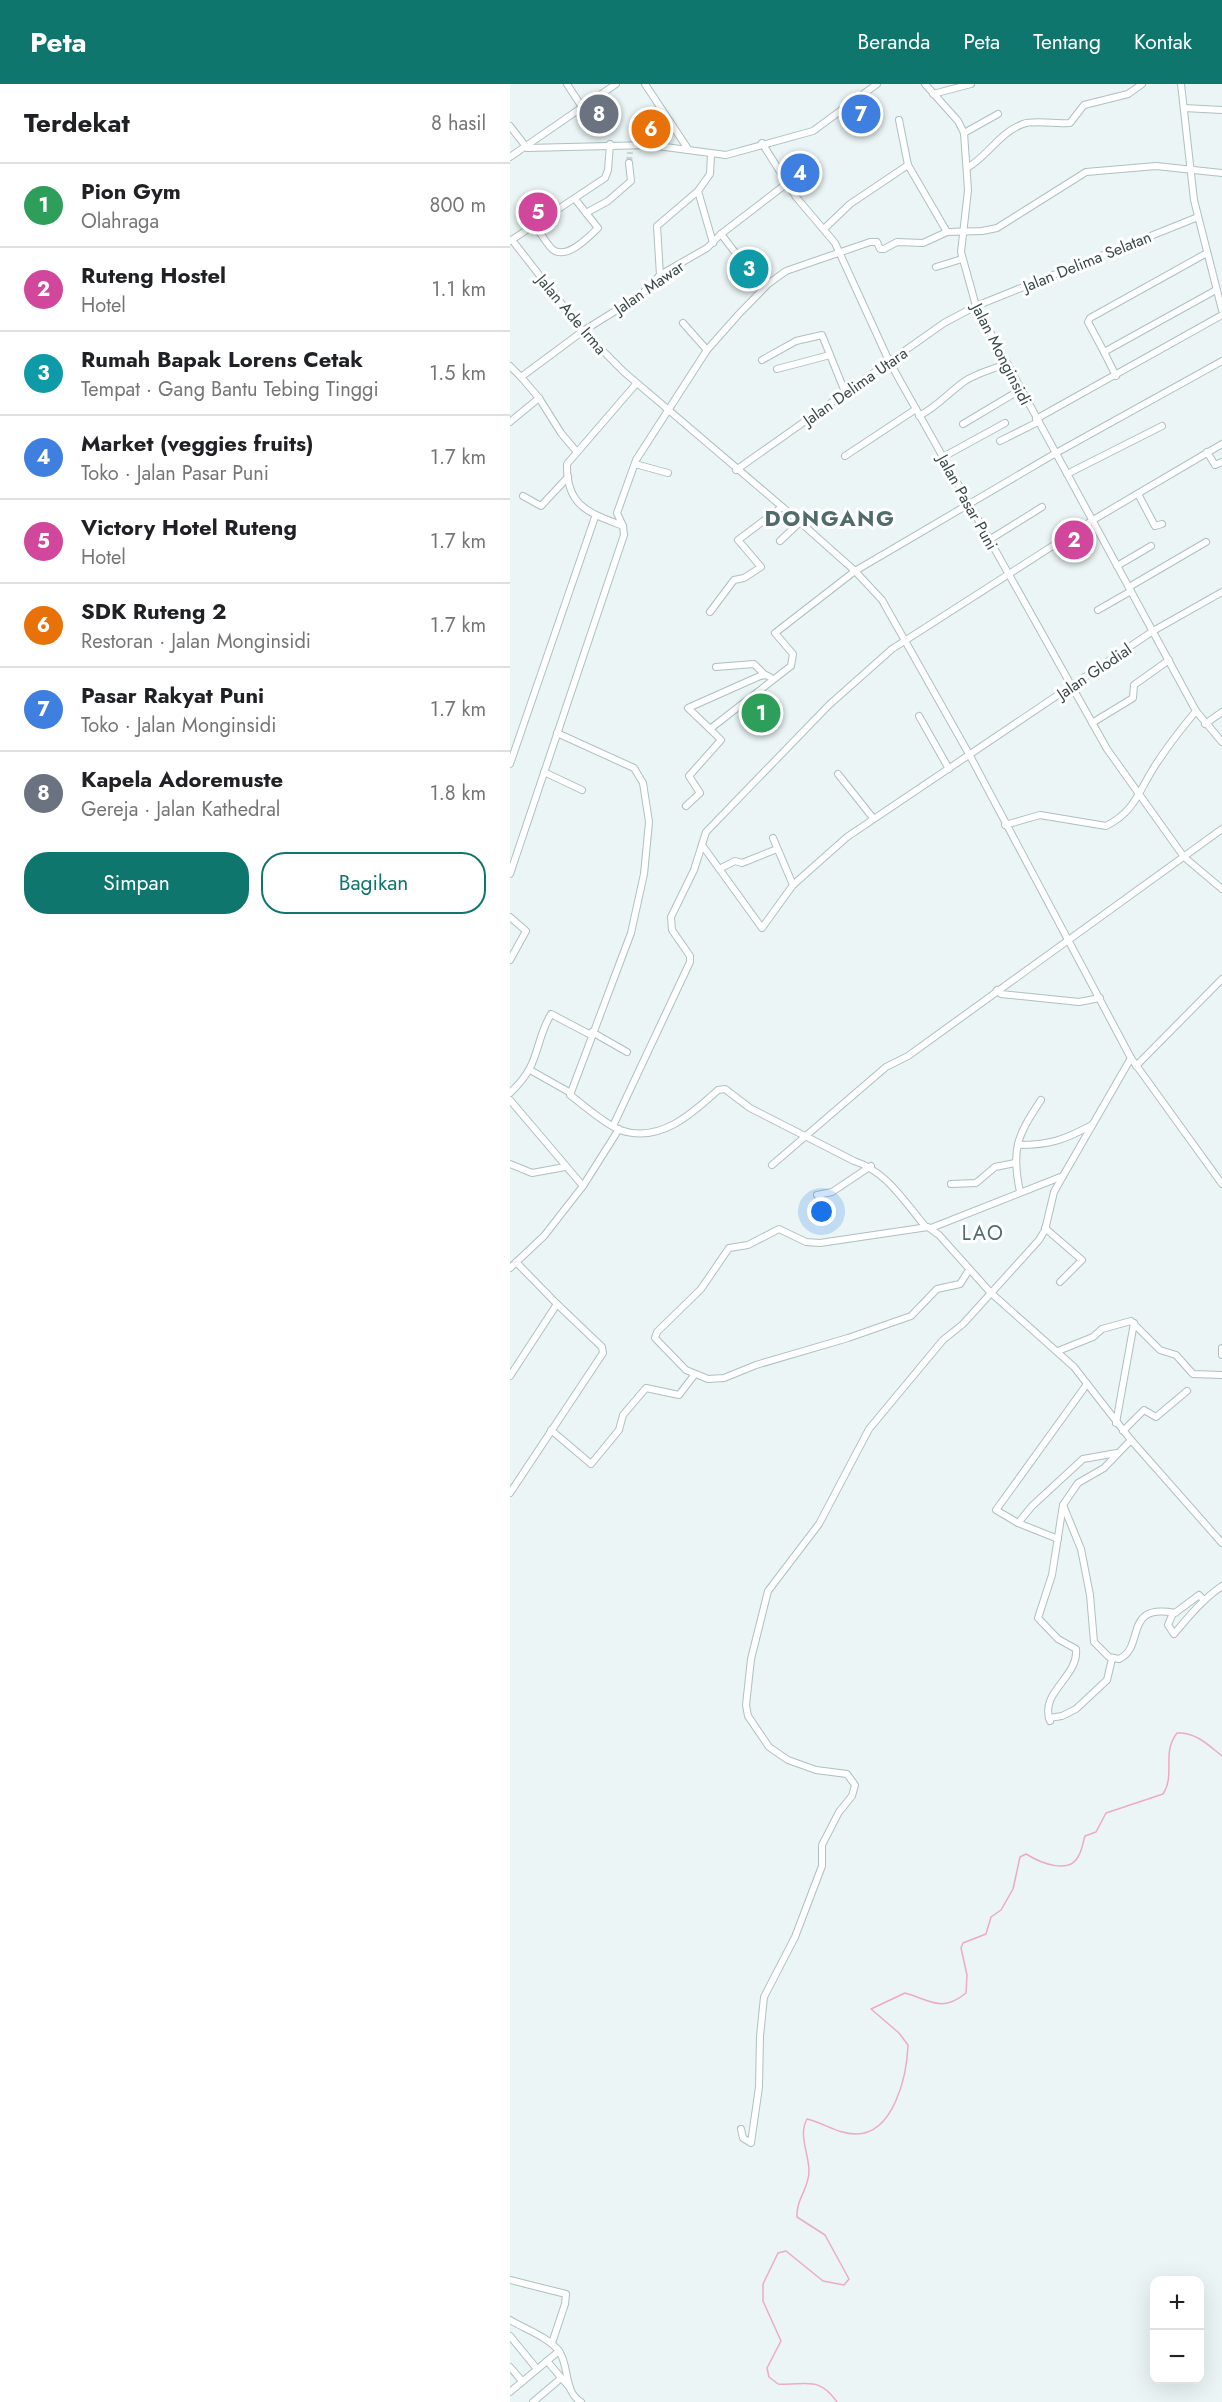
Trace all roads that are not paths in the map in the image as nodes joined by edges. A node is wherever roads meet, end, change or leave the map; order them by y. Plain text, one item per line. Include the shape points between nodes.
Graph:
1 (567, 84) edge
2 (616, 84) edge
3 (645, 84) edge
4 (877, 84) edge
5 (926, 84) edge
6 (971, 84) edge
7 (1142, 84) edge
8 (1181, 84) edge
9 (933, 94) junction
10 (582, 107) junction
11 (1184, 108) junction
12 (1222, 110) edge
13 (998, 114) dead end
14 (899, 120) dead end
15 (510, 126) edge
16 (964, 133) junction
17 (678, 137) junction
18 (610, 144) junction
19 (762, 144) junction
20 (524, 147) junction
21 (671, 147) junction
22 (688, 150) junction
23 (711, 155) junction
24 (510, 156) edge
25 (629, 163) tunnel mouth
26 (908, 165) junction
27 (967, 168) junction
28 (1191, 170) junction
29 (1222, 173) edge
30 (786, 184) junction
31 (698, 191) junction
32 (575, 199) junction
33 (586, 213) junction
34 (1198, 217) junction
35 (535, 225) junction
36 (825, 228) junction
37 (963, 231) junction
38 (946, 232) junction
39 (721, 234) junction
40 (511, 241) edge
41 (713, 243) junction
42 (839, 251) junction
43 (1207, 253) junction
44 (962, 259) junction
45 (744, 264) dead end
46 (936, 267) dead end
47 (660, 275) junction
48 (1216, 290) junction
49 (976, 306) junction
50 (1221, 307) edge
51 (1222, 315) edge
52 (682, 323) dead end
53 (583, 331) junction
54 (707, 350) junction
55 (1104, 352) junction
56 (830, 355) junction
57 (762, 360) dead end
58 (1222, 361) edge
59 (889, 362) junction
60 (1006, 364) junction
61 (510, 366) edge
62 (777, 369) dead end
63 (1116, 376) junction
64 (520, 377) junction
65 (636, 384) junction
66 (1020, 390) junction
67 (845, 392) junction
68 (539, 399) junction
69 (668, 410) junction
70 (918, 412) junction
71 (1037, 420) junction
72 (510, 422) edge
73 (1005, 423) dead end
74 (963, 424) dead end
75 (1162, 426) dead end
76 (1000, 441) dead end
77 (1222, 444) edge
78 (576, 451) junction
79 (1208, 452) junction
80 (1056, 453) junction
81 (845, 456) dead end
82 (943, 457) junction
83 (1222, 462) edge
84 (635, 464) junction
85 (736, 470) junction
86 (668, 473) dead end
87 (1067, 474) junction
88 (568, 477) junction
89 (1138, 494) junction
90 (523, 496) dead end
91 (969, 504) junction
92 (782, 507) junction
93 (1042, 507) dead end
94 (595, 517) junction
95 (1093, 520) junction
96 (800, 522) junction
97 (1162, 524) dead end
98 (623, 526) junction
99 (989, 540) junction
100 (780, 541) dead end
101 (1206, 542) dead end
102 (1151, 546) dead end
103 (1117, 566) junction
104 (855, 571) junction
105 (1008, 574) junction
106 (1130, 589) junction
107 (1222, 592) edge
108 (1098, 610) dead end
109 (710, 612) dead end
110 (1153, 631) junction
111 (906, 640) junction
112 (1168, 660) junction
113 (716, 667) dead end
114 (765, 675) junction
115 (773, 680) junction
116 (1071, 686) junction
117 (1196, 711) junction
118 (1222, 712) edge
119 (919, 716) dead end
120 (1092, 723) junction
121 (1205, 724) junction
122 (710, 729) junction
123 (557, 733) junction
124 (1222, 742) edge
125 (969, 754) junction
126 (510, 764) edge
127 (949, 769) junction
128 (544, 772) junction
129 (838, 774) dead end
130 (582, 790) dead end
131 (1141, 795) junction
132 (686, 806) dead end
133 (873, 818) junction
134 (1005, 825) junction
135 (1222, 829) edge
136 (773, 838) dead end
137 (704, 847) junction
138 (777, 849) junction
139 (1184, 857) junction
140 (721, 868) junction
141 (510, 874) edge
142 (793, 885) junction
143 (1222, 889) edge
144 (510, 917) edge
145 (1068, 939) junction
146 (510, 960) edge
147 (1222, 979) edge
148 (997, 990) junction
149 (1100, 998) junction
150 (591, 1034) junction
151 (627, 1052) dead end
152 (1131, 1058) junction
153 (1136, 1066) junction
154 (530, 1070) junction
155 (569, 1092) junction
156 (510, 1093) edge
157 (510, 1100) edge
158 (1041, 1100) dead end
159 (1093, 1124) junction
160 (616, 1128) junction
161 (806, 1136) junction
162 (1018, 1145) junction
163 (1016, 1163) junction
164 (510, 1164) edge
165 (772, 1166) dead end
166 (871, 1166) junction
167 (565, 1167) junction
168 (1063, 1176) junction
169 (951, 1184) dead end
170 (1222, 1184) edge
171 (583, 1186) junction
172 (1020, 1192) junction
173 (818, 1196) dead end
174 (928, 1227) junction
175 (1045, 1228) junction
176 (516, 1262) junction
177 (510, 1268) edge
178 (969, 1270) junction
179 (1060, 1282) dead end
180 (990, 1292) junction
181 (557, 1304) junction
182 (1134, 1323) junction
183 (1222, 1348) edge
184 (1058, 1351) junction
185 (1222, 1355) edge
186 (1222, 1375) edge
187 (510, 1376) edge
188 (693, 1377) junction
189 (1087, 1384) junction
190 (1187, 1391) dead end
191 (1116, 1423) junction
192 (551, 1430) junction
193 (1123, 1431) junction
194 (1131, 1440) junction
195 (1118, 1453) junction
196 (510, 1493) edge
197 (1063, 1505) junction
198 (1018, 1523) junction
199 (1058, 1539) junction
200 (1222, 1543) edge
201 (1222, 1586) edge
202 (1203, 1599) junction
203 (1173, 1613) junction
204 (1112, 1659) junction
205 (741, 2129) dead end
206 (510, 2280) edge
207 (510, 2320) edge
208 (510, 2336) edge
209 (552, 2343) junction
210 (559, 2351) junction
211 (547, 2361) junction
212 (510, 2367) edge
213 (537, 2369) junction
214 (560, 2379) junction
215 (522, 2381) junction
216 (570, 2388) junction
217 (510, 2392) edge
218 (573, 2396) junction
219 (533, 2402) edge
220 (565, 2402) edge
221 (581, 2402) edge

1 - 10 street
2 - 10 street
3 - 17 street
4 - 19 street via 813,132
5 - 9 street
6 - 9 street
7 - 27 street via 1128,94 1084,105 1070,123 1022,124
8 - 11 street
9 - 16 street
10 - 20 street
11 - 12 street
11 - 28 street
13 - 16 street
14 - 26 street
15 - 20 street
16 - 27 street, Jalan Monginsidi
17 - 21 street
17 - 22 street
18 - 20 street
18 - 21 street via 630,148
18 - 32 street via 606,176
19 - 23 street via 726,155
19 - 30 street, Jalan Pasar Puni
20 - 24 street
21 - 22 street
22 - 23 street
23 - 31 street via 710,174
25 - 33 street via 631,181
26 - 36 street via 850,204
26 - 38 street
27 - 37 street, Jalan Monginsidi
28 - 29 street
28 - 34 street
28 - 37 street via 1156,166 1086,172 997,228
30 - 36 street, Jalan Pasar Puni
30 - 39 street, Jalan Mawar
31 - 41 street
31 - 47 street via 657,226
32 - 33 street
32 - 35 street
33 - 35 street via 598,228 568,252 553,250
34 - 43 street
34 - 49 street, Jalan Delima Selatan
35 - 40 street
36 - 42 street, Jalan Pasar Puni
37 - 38 street
37 - 44 street, Jalan Monginsidi
38 - 42 street via 923,243 897,242 882,250 875,241
39 - 41 street, Jalan Mawar
39 - 45 street
40 - 53 street, Jalan Ade Irma
41 - 47 street, Jalan Mawar
42 - 54 street via 777,276
42 - 59 street, Jalan Pasar Puni
43 - 48 street
43 - 55 street via 1090,318 1088,322
44 - 46 street
44 - 49 street, Jalan Monginsidi
47 - 53 street, Jalan Mawar via 641,295
48 - 50 street
48 - 55 street
49 - 59 street, Jalan Delima Utara via 944,323
49 - 60 street, Jalan Monginsidi
51 - 63 street
52 - 54 street
53 - 64 street, Jalan Mawar
53 - 65 street, Jalan Ade Irma
54 - 69 street
55 - 63 street
56 - 57 street via 822,334 796,341
56 - 62 street
56 - 67 street
58 - 80 street
59 - 67 street, Jalan Delima Utara
59 - 70 street, Jalan Pasar Puni
60 - 66 street, Jalan Monginsidi
60 - 70 street via 971,378 938,406
61 - 64 street
63 - 71 street
64 - 68 street
65 - 69 street, Jalan Ade Irma
65 - 78 street
66 - 71 street, Jalan Monginsidi
66 - 74 street
67 - 85 street, Jalan Delima Utara
68 - 72 street
68 - 78 street
69 - 84 street
69 - 85 street, Jalan Ade Irma
70 - 81 street
70 - 82 street, Jalan Pasar Puni
71 - 76 street
71 - 80 street, Jalan Monginsidi
73 - 82 street
75 - 87 street
77 - 79 street
78 - 88 street via 567,462
79 - 83 street via 1215,465
79 - 89 street
80 - 87 street, Jalan Monginsidi
80 - 91 street
82 - 91 street, Jalan Pasar Puni
84 - 86 street
84 - 98 street via 617,513
85 - 92 street, Jalan Ade Irma
87 - 95 street, Jalan Monginsidi
88 - 90 street via 542,506
88 - 94 street via 580,504
89 - 95 street
89 - 97 street via 1155,526
91 - 99 street, Jalan Pasar Puni
91 - 104 street
92 - 96 street, Jalan Ade Irma
92 - 109 street via 738,540 761,567 734,580
93 - 99 street
94 - 98 street
94 - 126 street
95 - 103 street, Jalan Monginsidi
95 - 105 street
96 - 100 street
96 - 104 street, Jalan Ade Irma
98 - 123 street via 623,539
99 - 105 street, Jalan Pasar Puni
101 - 106 street
102 - 103 street
103 - 106 street, Jalan Monginsidi
104 - 111 street, Jalan Ade Irma via 882,600
104 - 115 street via 775,633 794,658 791,666
105 - 111 street
105 - 116 street, Jalan Pasar Puni
106 - 108 street
106 - 110 street, Jalan Monginsidi
107 - 110 street, Jalan Glodial
110 - 112 street, Jalan Monginsidi
110 - 116 street, Jalan Glodial
111 - 125 street, Jalan Ade Irma
111 - 137 street via 876,661 829,705 708,829
112 - 117 street, Jalan Monginsidi
112 - 120 street via 1134,685 1133,698
113 - 114 street via 754,664
114 - 115 street
114 - 122 street via 688,708
115 - 122 street
116 - 120 street, Jalan Pasar Puni
116 - 125 street, Jalan Glodial
117 - 121 street, Jalan Monginsidi
117 - 131 street via 1153,769
118 - 121 street
119 - 127 street
120 - 131 street, Jalan Pasar Puni
121 - 124 street, Jalan Monginsidi
122 - 132 street via 721,740 689,776 700,793
123 - 128 street
123 - 150 street via 634,768 643,783 649,822 634,923
125 - 127 street, Jalan Glodial
125 - 134 street, Jalan Ade Irma
127 - 133 street, Jalan Glodial
128 - 130 street
128 - 141 street
129 - 133 street
131 - 134 street via 1106,826 1040,814
131 - 139 street, Jalan Pasar Puni
133 - 142 street, Jalan Glodial
134 - 145 street, Jalan Ade Irma
135 - 139 street
136 - 138 street
137 - 140 street
137 - 160 street via 671,917 672,930 690,962
138 - 140 street
138 - 142 street
139 - 143 street, Jalan Pasar Puni
139 - 145 street
140 - 142 street, Jalan Glodial via 761,928
144 - 146 street via 526,932
145 - 148 street
145 - 149 street, Jalan Ade Irma
147 - 153 street
148 - 149 street via 1001,994 1079,1002
148 - 161 street via 908,1056 886,1067
149 - 152 street, Jalan Ade Irma
150 - 151 street
150 - 154 street via 551,1014
150 - 155 street
152 - 153 street, Jalan Ade Irma
152 - 159 street
153 - 170 street, Jalan Ade Irma
154 - 155 street
154 - 156 street
155 - 160 street
157 - 167 street
158 - 162 street via 1022,1128
159 - 162 street via 1053,1143
159 - 168 street
160 - 161 street via 646,1133 662,1131 722,1089
160 - 171 street
161 - 165 street
161 - 166 street
162 - 163 street
163 - 169 street via 993,1168 976,1183
163 - 172 street
164 - 167 street via 532,1173
166 - 173 street via 832,1192
166 - 174 street
167 - 171 street
168 - 172 street
168 - 175 street
171 - 176 street via 544,1236
172 - 174 street
174 - 178 street
174 - 188 street via 820,1243 806,1242 780,1229 748,1245 729,1248 701,1289 655,1335
175 - 179 street via 1082,1260
175 - 180 street via 1026,1255
176 - 177 street
176 - 181 street
178 - 180 street
178 - 188 street via 960,1284 937,1289 910,1317 724,1378
180 - 184 street
180 - 205 street via 963,1324 943,1340 864,1436 819,1524 768,1591 751,1659 748,1716 774,1751 810,1769 847,1774 855,1785 822,1845 822,1866 795,1937 764,1997 751,2143 743,2138
181 - 187 street
181 - 192 street via 604,1350
182 - 184 street via 1102,1329 1093,1337
182 - 186 street via 1156,1348 1176,1355 1192,1374
182 - 191 street
183 - 185 street
184 - 189 street
188 - 192 street via 678,1395 646,1388 623,1414 619,1430 591,1464
189 - 191 street
189 - 198 street via 996,1508 996,1512
190 - 193 street via 1156,1417 1144,1410
191 - 193 street
192 - 196 street
193 - 194 street
194 - 195 street
194 - 200 street
195 - 197 street via 1104,1468 1078,1483
195 - 198 street via 1086,1457
197 - 199 street
197 - 204 street via 1081,1549 1094,1642
198 - 199 street
199 - 204 street via 1038,1620 1076,1649 1076,1661 1049,1704 1049,1720 1076,1708 1107,1680
201 - 202 street
202 - 203 street via 1198,1595
202 - 203 street via 1174,1634 1168,1625
203 - 204 street via 1161,1610 1145,1617 1136,1628 1127,1654
206 - 209 street via 566,2294
207 - 209 street
208 - 213 street
209 - 210 street
210 - 211 street
210 - 216 street
211 - 213 street
211 - 214 street
212 - 215 street
213 - 215 street
214 - 216 street
214 - 219 street
215 - 217 street
216 - 218 street
218 - 220 street
218 - 221 street

